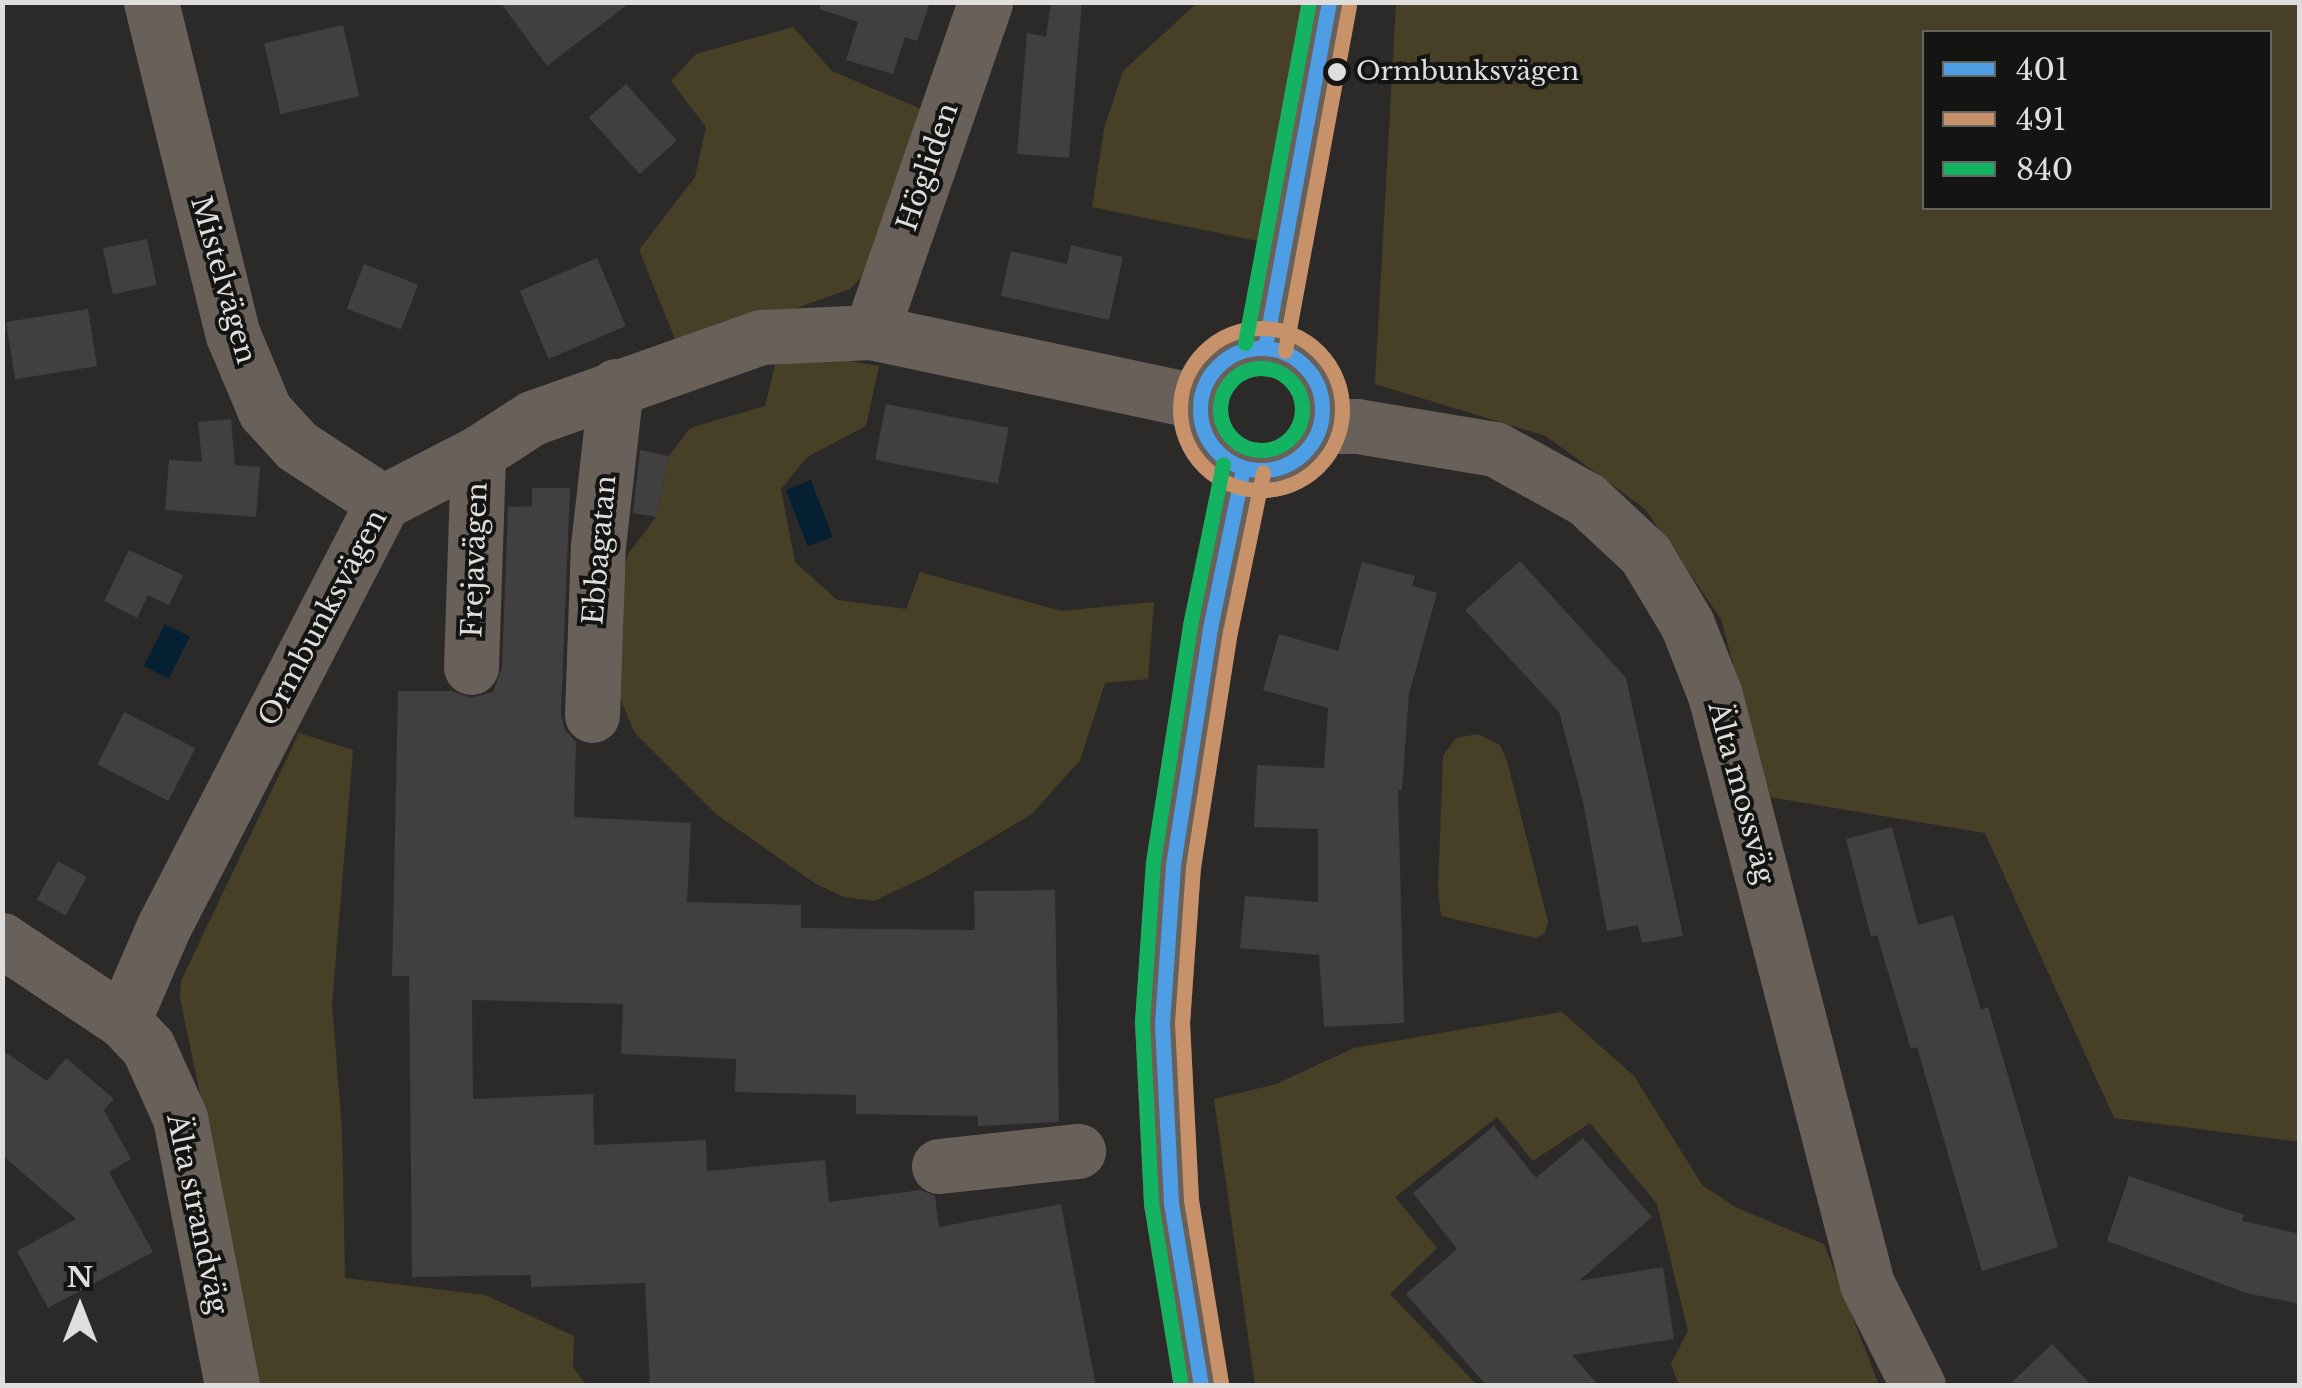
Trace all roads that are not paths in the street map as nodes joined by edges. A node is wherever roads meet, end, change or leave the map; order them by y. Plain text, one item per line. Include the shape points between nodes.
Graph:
1 (151, 2) edge
2 (985, 2) edge
3 (1329, 2) edge
4 (871, 332) junction
5 (1265, 347) junction
6 (616, 386) junction
7 (1199, 402) junction
8 (1320, 426) junction
9 (478, 453) junction
10 (1243, 468) junction
11 (383, 502) junction
12 (471, 667) dead end
13 (592, 715) dead end
14 (2, 940) edge
15 (122, 1021) junction
16 (1078, 1151) dead end
17 (939, 1166) dead end
18 (232, 1386) edge
19 (1201, 1386) edge
20 (1918, 1386) edge

1 - 11 street, Mistelvägen via 233,335 265,410 296,446
2 - 4 street, Högliden
3 - 5 main road
4 - 6 street, Ormbunksvägen via 761,337
4 - 7 street, Ormbunksvägen
5 - 7 main road via 1223,359
5 - 8 main road via 1306,366 1318,384
6 - 9 street, Ormbunksvägen via 532,418
6 - 13 street, Ebbagatan via 598,546
7 - 10 main road via 1207,439
8 - 10 main road via 1300,457 1273,470
8 - 20 street, Älta mossväg via 1494,449 1586,499 1645,554 1688,624 1715,695 1867,1284
9 - 11 street, Ormbunksvägen
9 - 12 street, Frejavägen
10 - 19 main road via 1173,865 1162,1023 1171,1202
11 - 15 street, Ormbunksvägen via 164,926
14 - 15 street, Älta strandväg
15 - 18 street, Älta strandväg via 148,1047 180,1118
16 - 17 street

